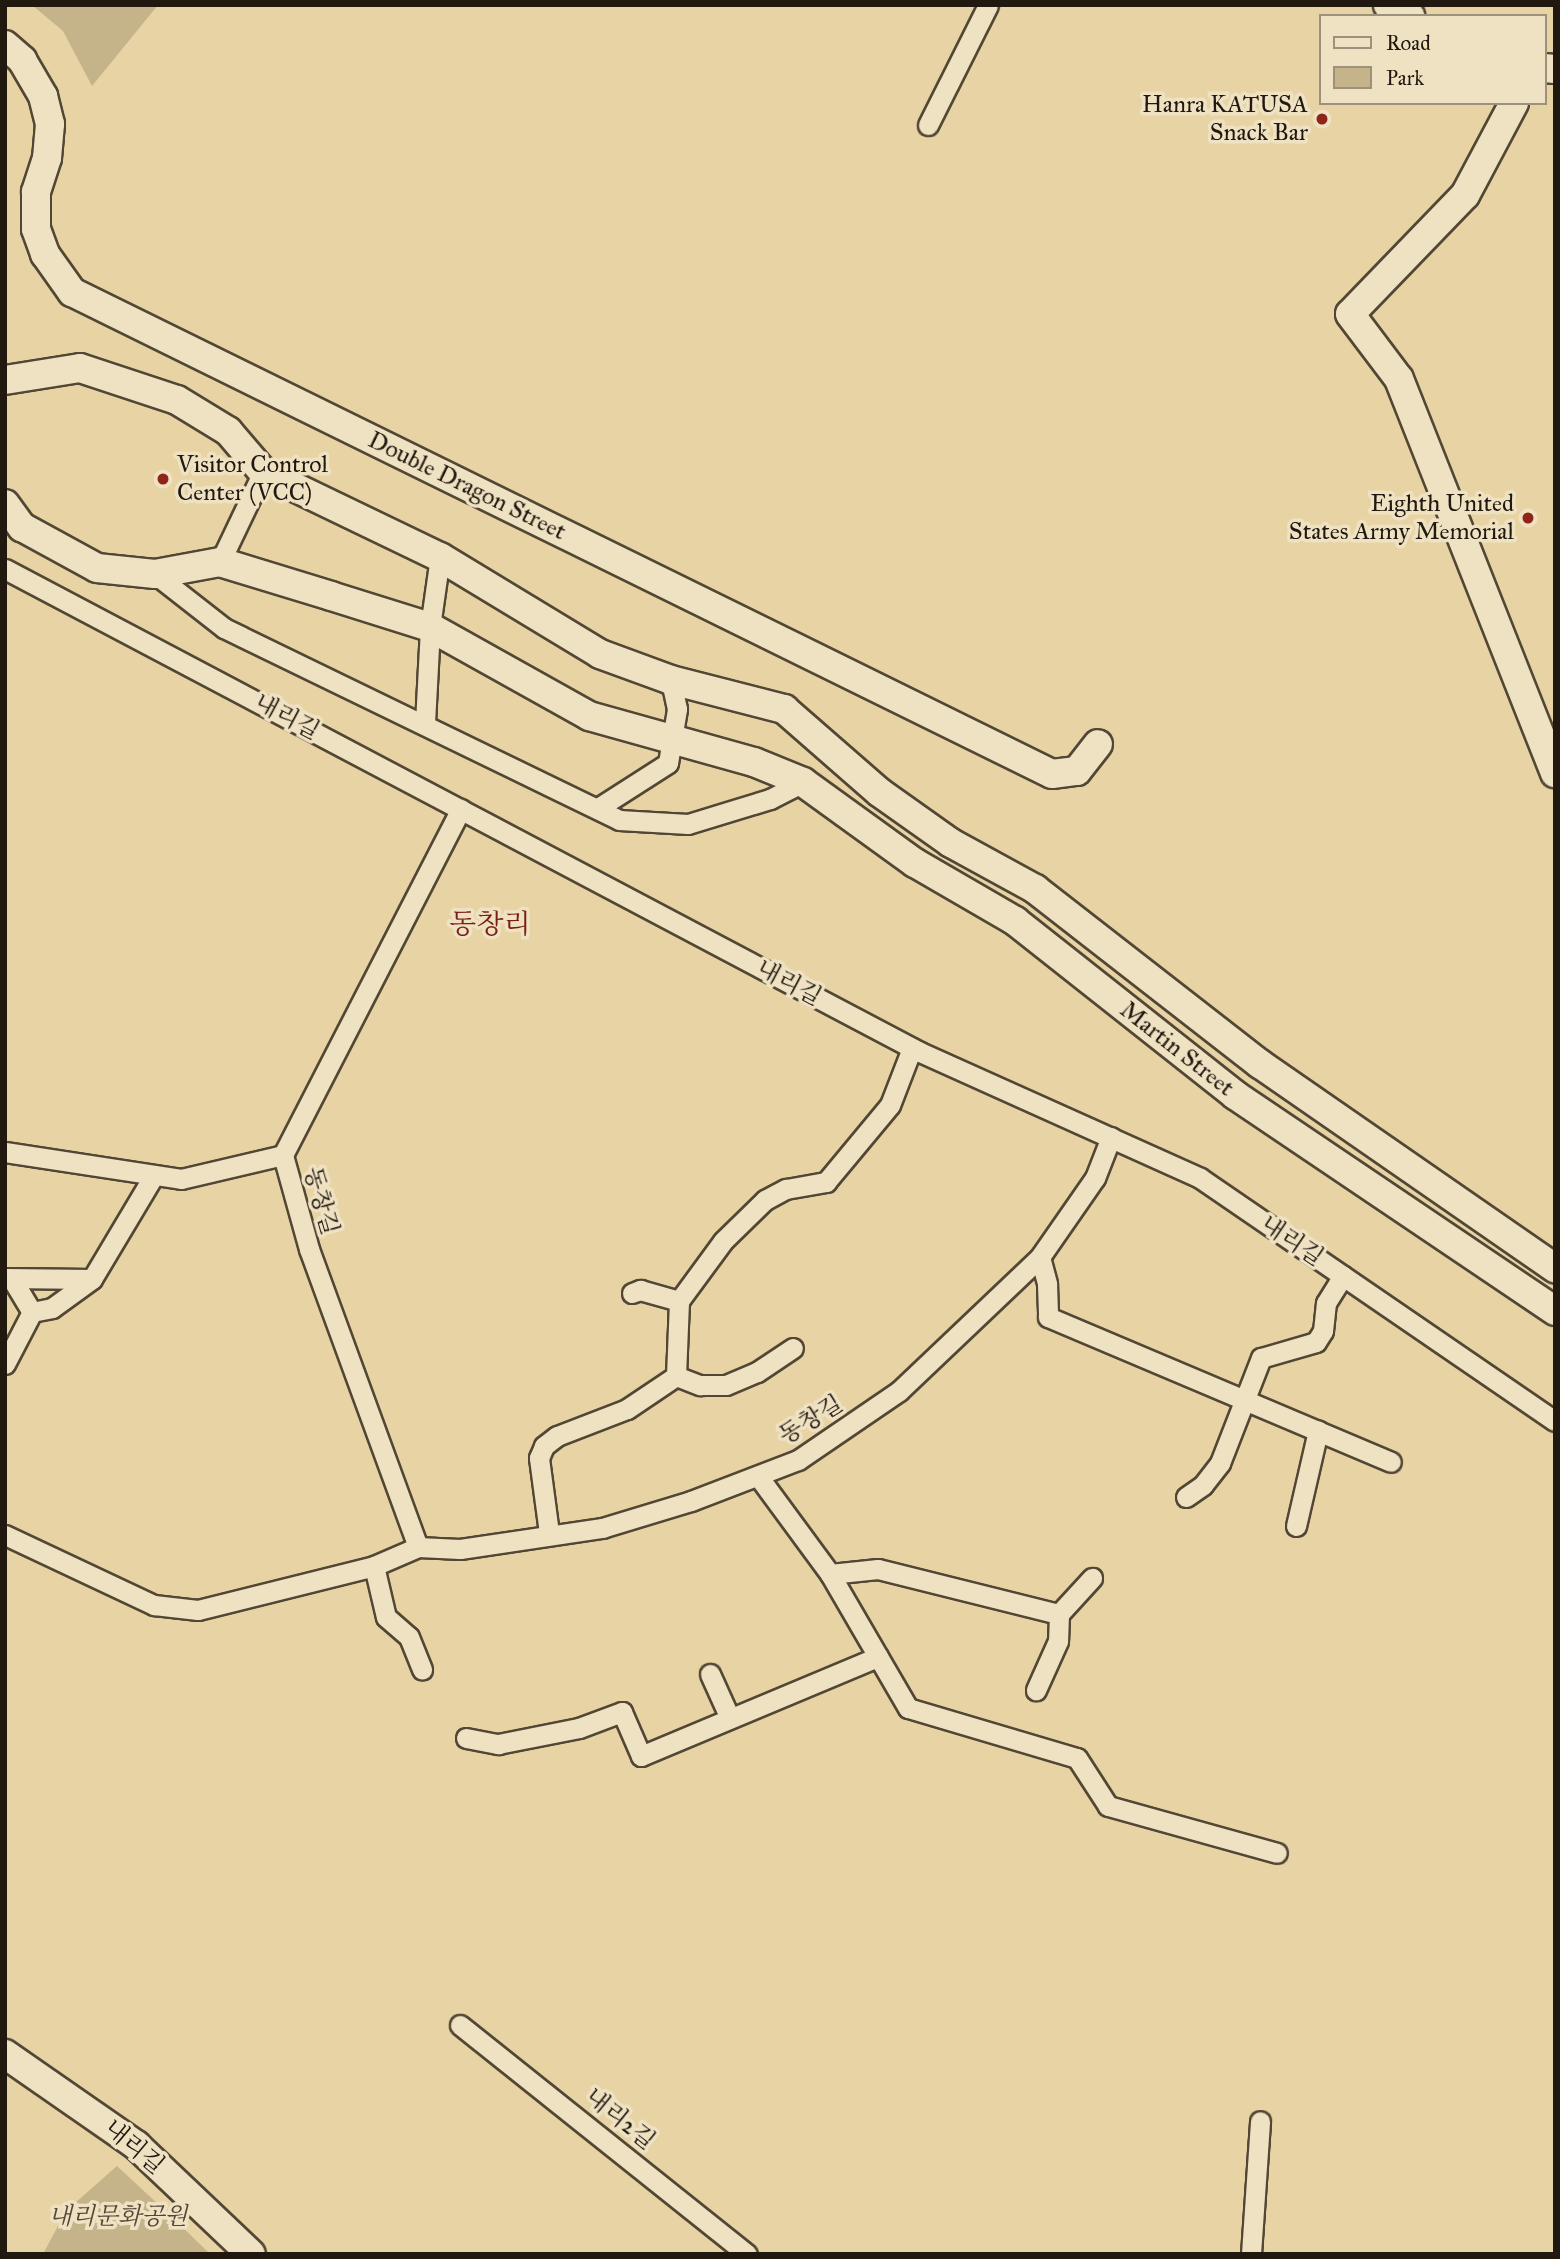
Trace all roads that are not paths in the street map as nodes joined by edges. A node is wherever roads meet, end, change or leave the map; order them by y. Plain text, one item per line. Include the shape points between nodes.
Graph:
1 (988, 5) edge
2 (1388, 5) edge
3 (1406, 14) edge
4 (5, 46) edge
5 (1513, 105) edge
6 (928, 125) dead end
7 (5, 380) edge
8 (263, 472) junction
9 (5, 504) edge
10 (440, 557) junction
11 (220, 562) junction
12 (5, 569) edge
13 (155, 574) junction
14 (430, 626) junction
15 (671, 680) junction
16 (431, 726) junction
17 (674, 742) junction
18 (1098, 744) dead end
19 (1553, 765) edge
20 (803, 782) junction
21 (598, 808) junction
22 (461, 809) junction
23 (912, 1048) junction
24 (1111, 1137) junction
25 (5, 1153) edge
26 (283, 1155) junction
27 (154, 1175) junction
28 (1040, 1257) junction
29 (1555, 1268) edge
30 (1343, 1276) junction
31 (9, 1278) edge
32 (92, 1279) junction
33 (632, 1293) dead end
34 (679, 1301) junction
35 (1555, 1311) edge
36 (32, 1312) junction
37 (793, 1348) dead end
38 (5, 1364) edge
39 (676, 1376) junction
40 (1246, 1401) junction
41 (1555, 1421) edge
42 (1318, 1432) junction
43 (1391, 1462) dead end
44 (758, 1476) junction
45 (1186, 1497) dead end
46 (1296, 1526) dead end
47 (549, 1533) junction
48 (5, 1535) edge
49 (418, 1547) junction
50 (374, 1566) junction
51 (830, 1574) junction
52 (1092, 1578) dead end
53 (1059, 1614) junction
54 (878, 1657) junction
55 (422, 1670) dead end
56 (710, 1674) dead end
57 (1036, 1690) dead end
58 (729, 1716) junction
59 (466, 1738) dead end
60 (1277, 1853) dead end
61 (460, 2025) dead end
62 (5, 2054) edge
63 (1260, 2121) dead end
64 (251, 2254) edge
65 (747, 2254) edge
66 (1251, 2254) edge

1 - 6 street
2 - 3 main road
4 - 18 main road, Double Dragon Street via 22,60 43,96 50,124 47,158 36,192 37,229 45,254 72,292 1052,774 1077,771
5 - 19 main road via 1465,195 1350,314 1399,379
7 - 8 main road via 79,369 121,379 177,400 228,431
8 - 10 main road, Martin Street
8 - 11 street
9 - 13 main road via 22,527 97,568
10 - 14 street
10 - 15 main road, Martin Street via 600,654
11 - 13 main road
11 - 14 main road, Martin Street
12 - 22 street, 내리길
13 - 16 street via 223,628
14 - 16 street
14 - 17 main road, Martin Street via 589,716
15 - 17 street via 677,709
15 - 29 main road, Martin Street via 784,709 879,792 951,843 1035,889 1261,1064
16 - 21 street
17 - 20 main road, Martin Street via 754,762
17 - 21 street via 668,762
20 - 21 street via 770,799 688,824 619,820
20 - 35 main road, Martin Street via 915,863 1015,921 1235,1095
22 - 23 street, 내리길
22 - 26 street, 동창길
23 - 24 street, 내리길
23 - 34 street via 890,1105 826,1182 786,1189 765,1200 723,1241
24 - 28 street, 동창길 via 1095,1178
24 - 30 street, 내리길 via 1200,1178
25 - 27 street
26 - 27 street via 181,1179
26 - 49 street, 동창길 via 309,1249
27 - 32 street
28 - 40 street via 1048,1317
28 - 44 street, 동창길 via 899,1391 798,1460
30 - 40 street via 1326,1303 1323,1331 1316,1342 1261,1358
30 - 41 street, 내리길
31 - 32 street
31 - 36 street
32 - 36 street via 52,1308
33 - 34 street via 640,1290
34 - 39 street
36 - 38 street
37 - 39 street via 757,1372 726,1385 700,1385
39 - 47 street via 628,1409 557,1436 544,1446 539,1458
40 - 42 street
40 - 45 street via 1220,1463 1203,1485
42 - 43 street
42 - 46 street
44 - 47 street, 동창길 via 602,1528
44 - 51 street
47 - 49 street, 동창길 via 460,1549
48 - 50 street, 동창길 via 154,1605 198,1611
49 - 50 street, 동창길
50 - 55 street via 386,1617 409,1637
51 - 53 street via 878,1569
51 - 54 street
52 - 53 street
53 - 57 street via 1058,1641
54 - 58 street
54 - 60 street via 908,1708 1077,1758 1108,1806
56 - 58 street
58 - 59 street via 641,1756 622,1712 579,1728 498,1744
61 - 65 street, 내리2길
62 - 64 main road, 내리길 via 136,2145
63 - 66 street

